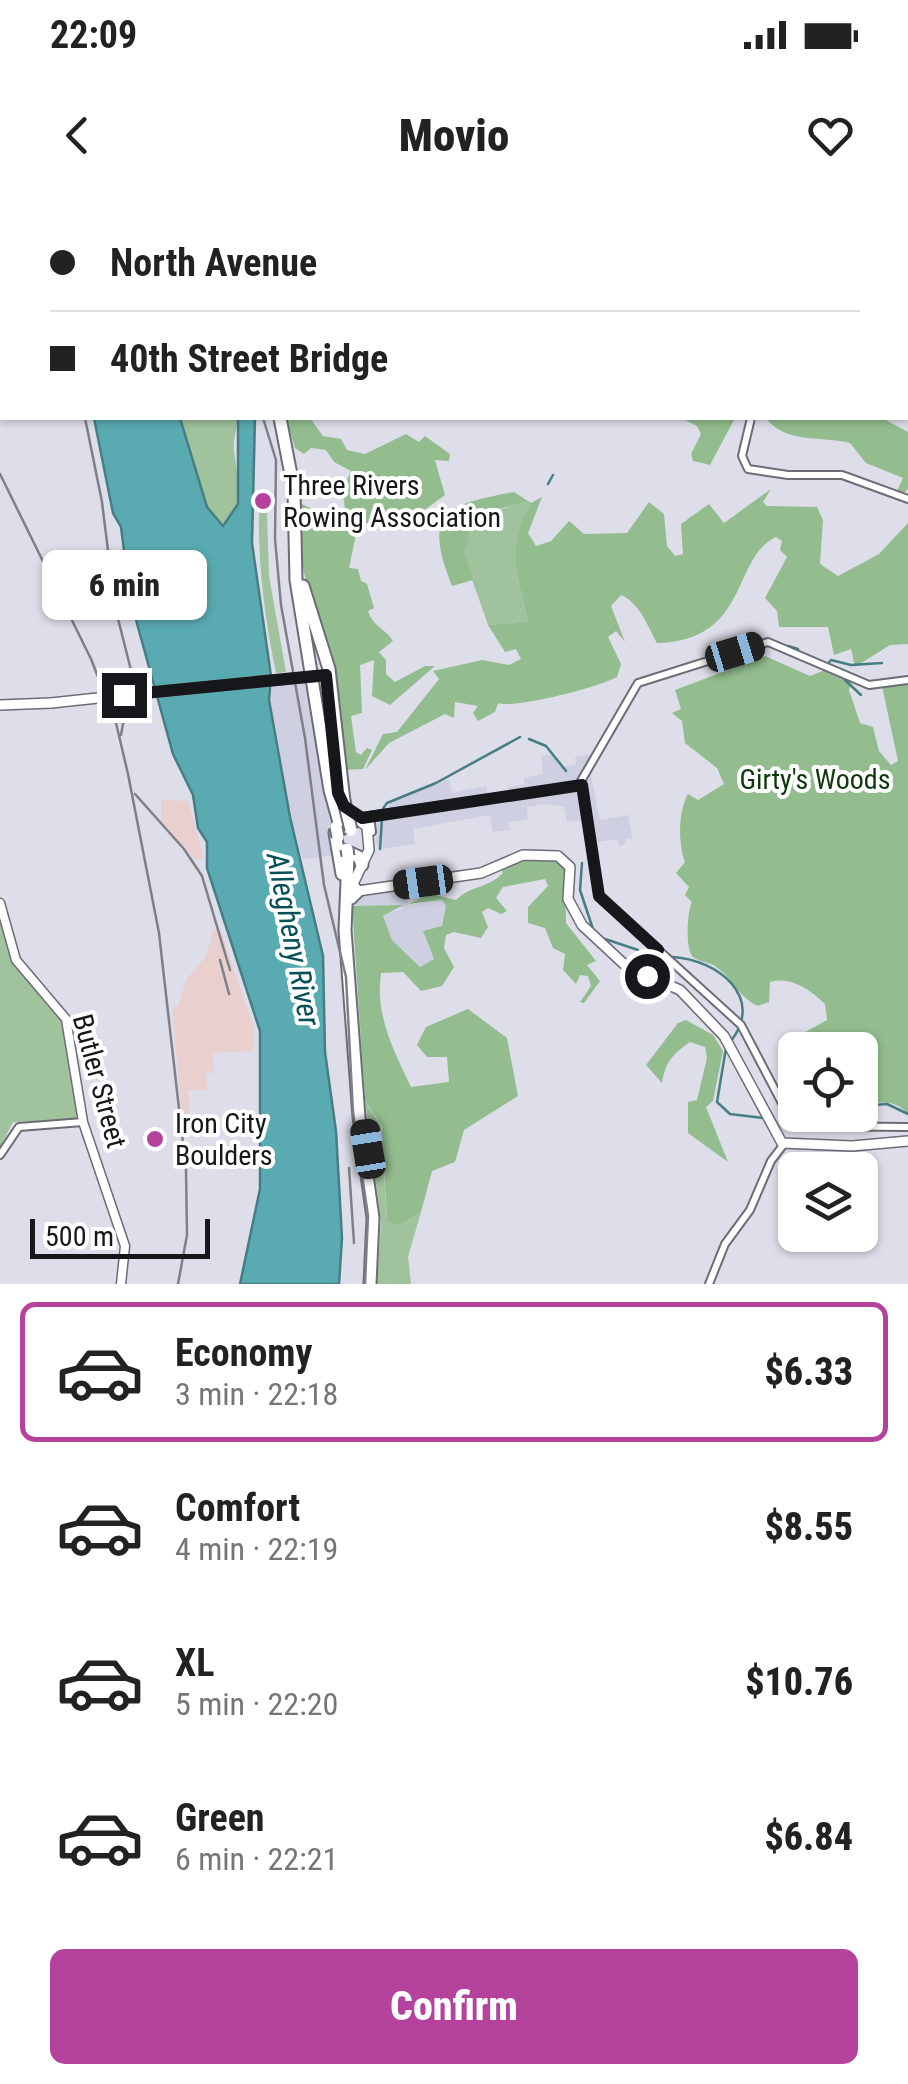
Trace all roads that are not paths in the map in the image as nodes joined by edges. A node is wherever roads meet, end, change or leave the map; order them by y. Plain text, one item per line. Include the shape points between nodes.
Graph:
1 (282, 420) edge
2 (751, 420) edge
3 (908, 498) edge
4 (300, 583) junction
5 (322, 675) junction
6 (908, 680) edge
7 (328, 692) junction
8 (0, 705) edge
9 (335, 733) junction
10 (581, 783) junction
11 (349, 816) junction
12 (355, 856) junction
13 (354, 891) junction
14 (0, 903) edge
15 (345, 918) junction
16 (658, 950) junction
17 (353, 969) junction
18 (647, 976) junction
19 (778, 1094) edge
20 (83, 1122) junction
21 (878, 1127) edge
22 (908, 1127) edge
23 (908, 1140) edge
24 (784, 1144) junction
25 (0, 1155) edge
26 (122, 1284) edge
27 (372, 1284) edge
28 (709, 1284) edge

1 - 4 highway via 297,489
2 - 3 street via 742,456 748,469 842,474
4 - 5 highway
4 - 9 highway via 329,670
4 - 11 highway
5 - 7 highway
5 - 8 main road, bridge
5 - 11 highway via 334,785
6 - 10 street via 863,683 768,642 638,683
7 - 9 highway
7 - 11 highway via 338,793
9 - 11 highway
10 - 11 street
10 - 16 street via 599,896
11 - 12 highway
11 - 12 main road via 368,831
11 - 13 main road via 372,832
11 - 15 highway via 334,836
12 - 13 main road
12 - 15 highway
12 - 17 highway via 348,916
13 - 17 highway
13 - 18 main road via 482,873 516,856 552,854 570,867 568,903 582,925 614,958
14 - 20 main road, Butler Street via 16,960 66,1018
15 - 27 highway via 372,1204
16 - 18 street
16 - 19 street via 742,1027
17 - 27 highway via 376,1210
18 - 24 main road via 680,990 729,1043
20 - 25 street via 19,1127
20 - 26 main road, Butler Street via 126,1251
21 - 22 street
23 - 24 main road
24 - 28 street

